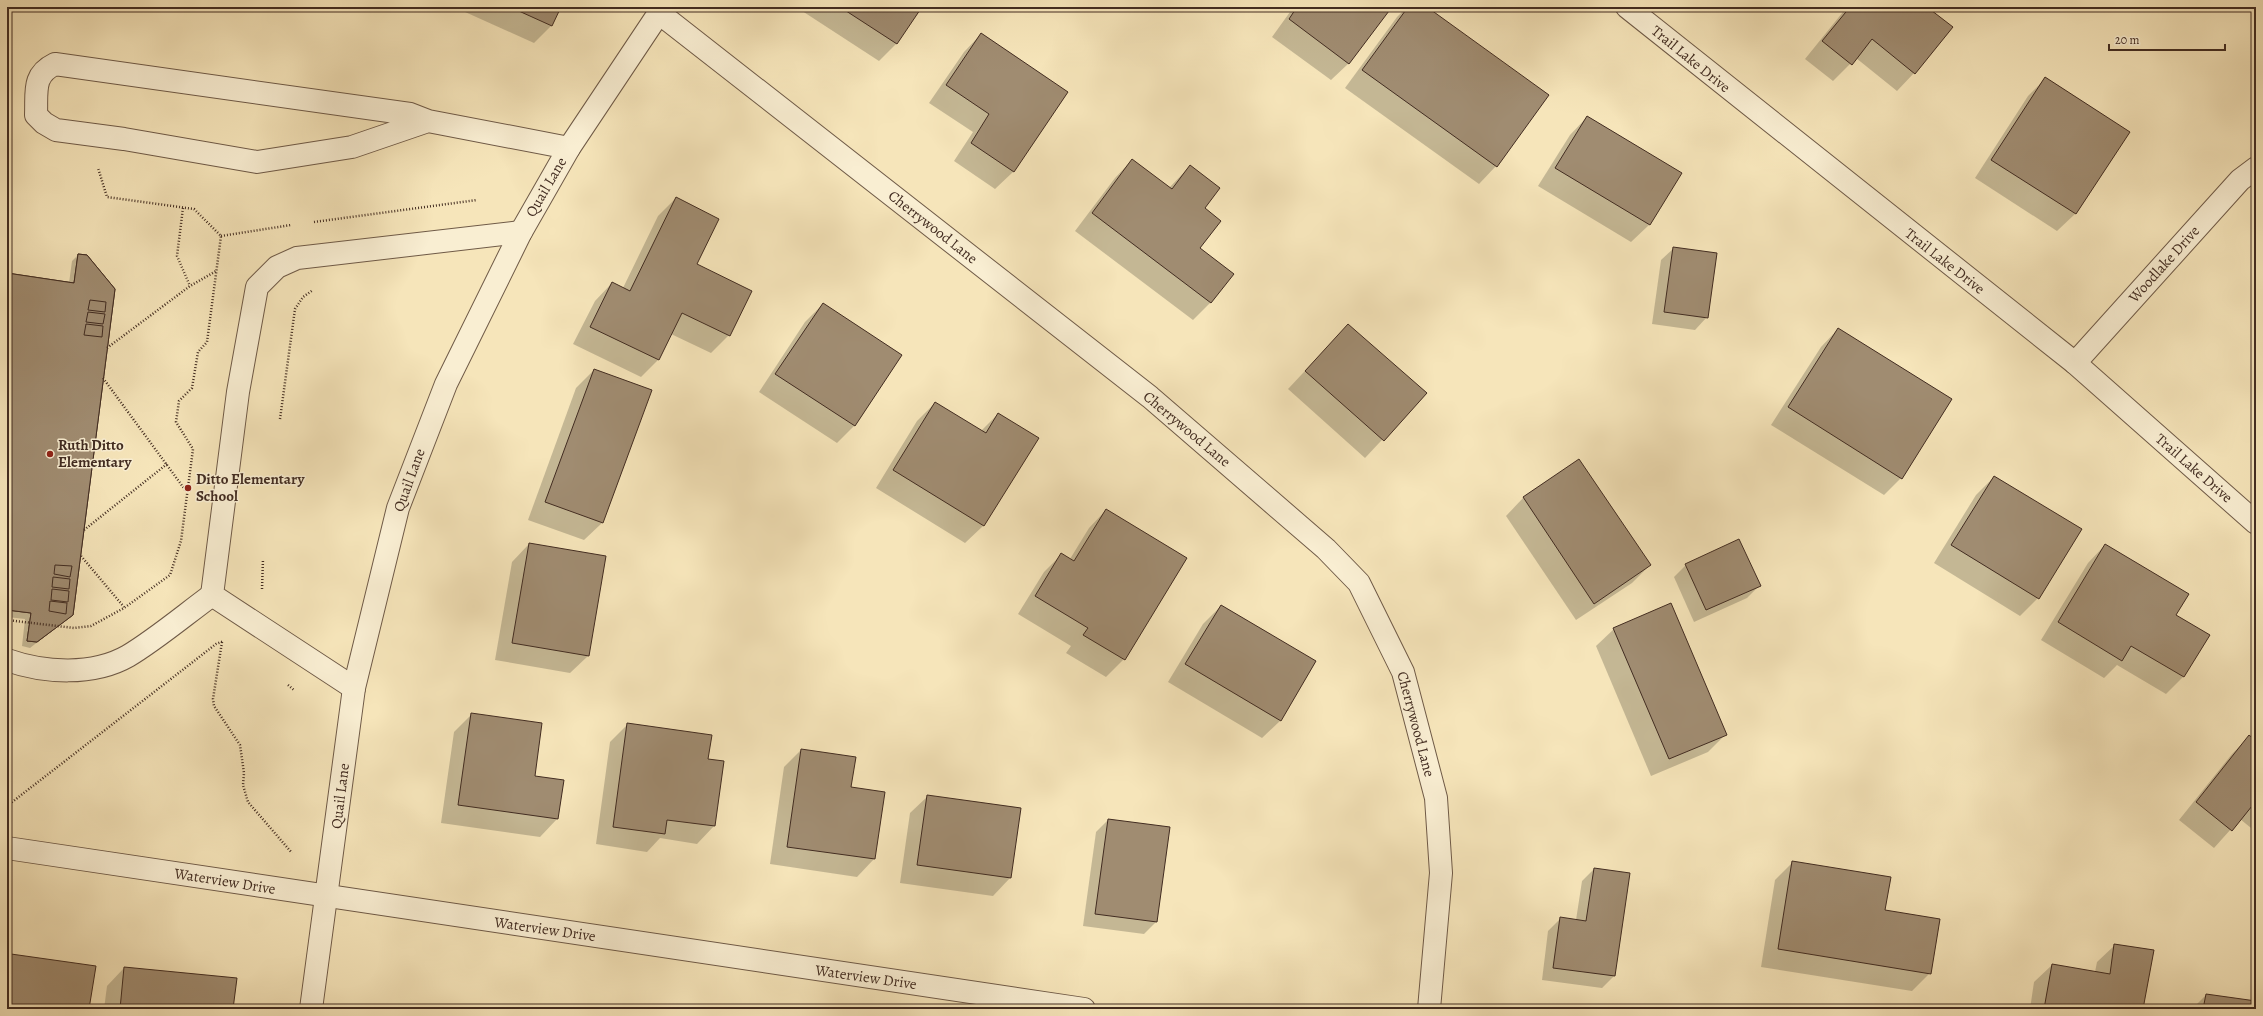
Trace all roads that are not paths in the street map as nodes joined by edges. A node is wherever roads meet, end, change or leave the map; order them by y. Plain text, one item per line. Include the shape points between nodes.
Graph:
1 (1627, 7) edge
2 (661, 10) edge
3 (428, 121) junction
4 (569, 148) junction
5 (2256, 168) edge
6 (521, 232) junction
7 (2075, 363) junction
8 (2256, 523) edge
9 (212, 595) junction
10 (7, 660) edge
11 (354, 688) junction
12 (7, 848) edge
13 (327, 897) junction
14 (311, 1009) edge
15 (1084, 1009) edge
16 (1429, 1009) edge

1 - 7 street, Trail Lake Drive
2 - 4 street, Quail Lane
2 - 16 street, Cherrywood Lane via 1150,397 1326,549 1359,584 1403,672 1436,798 1441,872
3 - 3 street via 410,114 55,64 45,69 38,77 36,115 56,130 257,162 352,147
3 - 4 street
4 - 6 street, Quail Lane
5 - 7 street, Woodlake Drive via 2240,180
6 - 9 street via 297,258 277,267 257,287 238,392
6 - 11 street, Quail Lane via 446,384 398,508
7 - 8 street, Trail Lake Drive
9 - 10 street via 128,656 93,668 60,670 28,667
9 - 11 street
11 - 13 street, Quail Lane
12 - 13 street, Waterview Drive
13 - 14 street, Quail Lane
13 - 15 street, Waterview Drive

